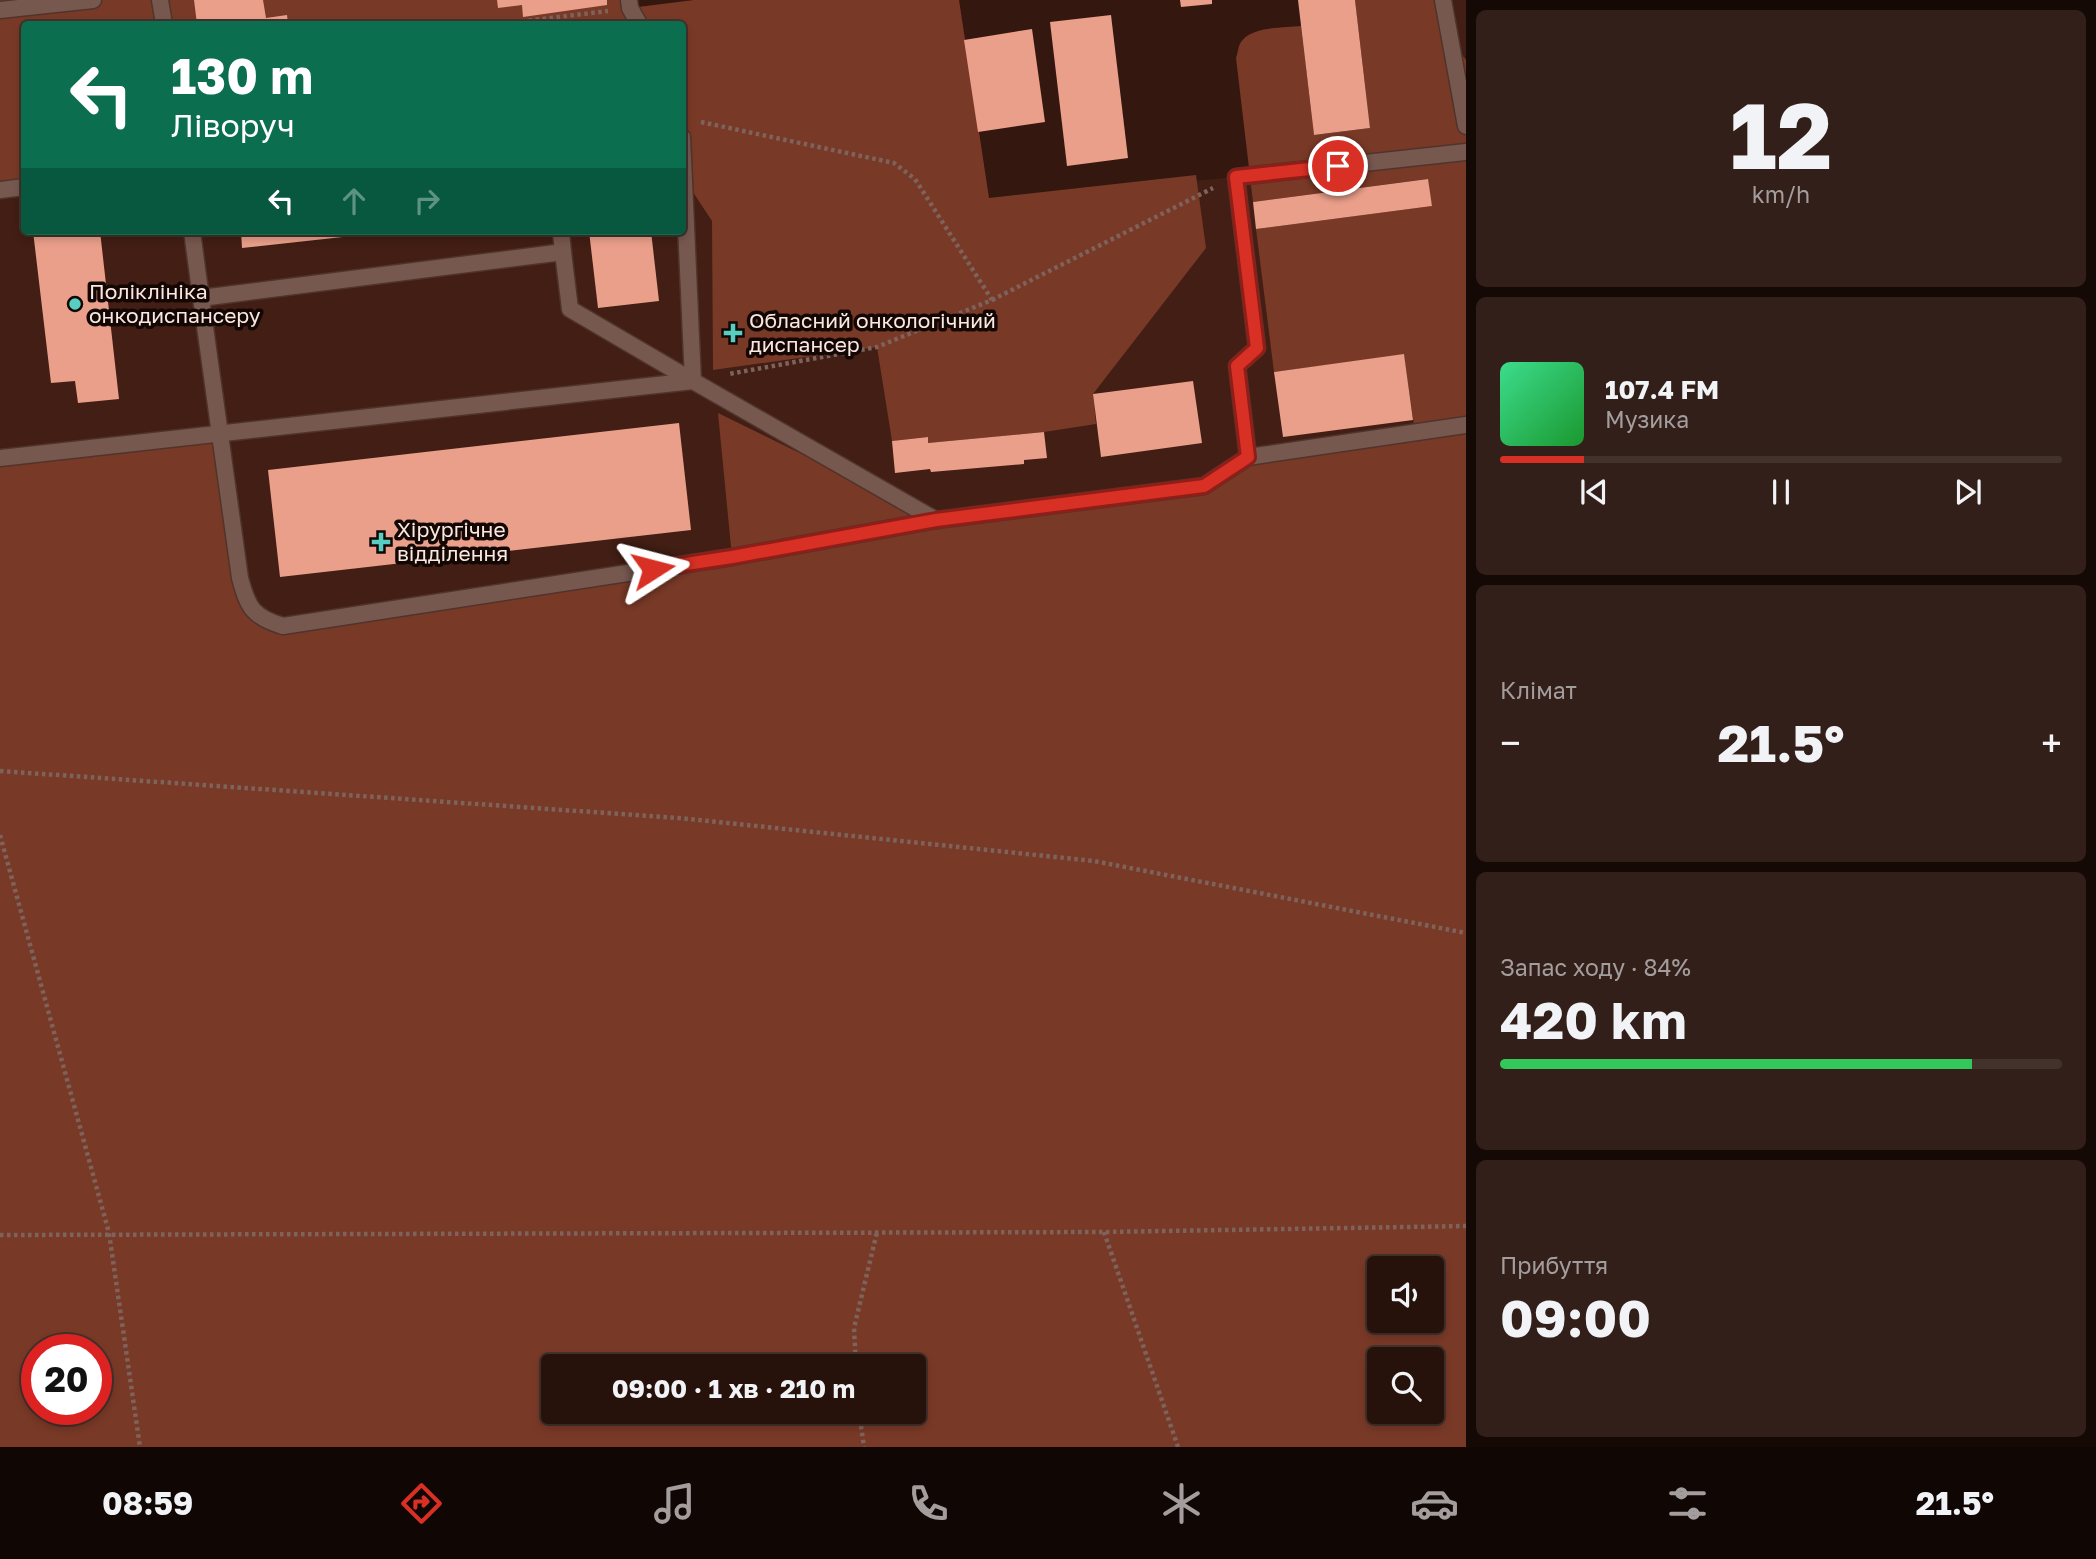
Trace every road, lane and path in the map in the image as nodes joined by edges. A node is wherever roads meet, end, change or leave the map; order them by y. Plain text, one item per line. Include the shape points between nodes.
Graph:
1 (93, 0) edge
2 (160, 0) edge
3 (1443, 0) edge
4 (629, 4) edge
5 (0, 10) edge
6 (163, 21) edge
7 (523, 21) edge
8 (638, 21) edge
9 (696, 121) dead end
10 (1466, 127) edge
11 (1466, 152) edge
12 (1236, 177) junction
13 (21, 187) edge
14 (0, 190) edge
15 (686, 218) edge
16 (193, 235) edge
17 (562, 235) edge
18 (564, 252) junction
19 (201, 298) junction
20 (992, 300) junction
21 (694, 381) junction
22 (1466, 425) edge
23 (221, 434) junction
24 (1248, 457) junction
25 (0, 458) edge
26 (936, 520) junction
27 (0, 771) edge
28 (0, 835) edge
29 (1466, 933) edge
30 (1466, 1226) edge
31 (877, 1232) junction
32 (1104, 1232) junction
33 (109, 1233) junction
34 (0, 1235) edge
35 (855, 1354) edge
36 (861, 1424) edge
37 (140, 1447) edge
38 (864, 1447) edge
39 (1178, 1447) edge

1 - 5 lane
2 - 6 lane
3 - 10 lane
4 - 7 path
4 - 8 lane
9 - 20 path via 894,163 915,179
11 - 12 lane
12 - 20 path
12 - 24 lane via 1257,348 1237,366
13 - 14 lane
15 - 21 lane
16 - 19 lane
17 - 18 lane
18 - 19 lane
18 - 21 lane via 570,309
19 - 23 lane
20 - 21 path via 877,347
21 - 23 lane
21 - 26 lane
22 - 24 lane
23 - 25 lane
23 - 26 lane via 246,598 266,621 283,626 732,557
24 - 26 lane via 1204,486
27 - 29 path via 679,818 1094,861
28 - 33 path
30 - 32 path
31 - 32 path
31 - 33 path
31 - 35 path via 854,1328
32 - 39 path
33 - 34 path
33 - 37 path
36 - 38 path

